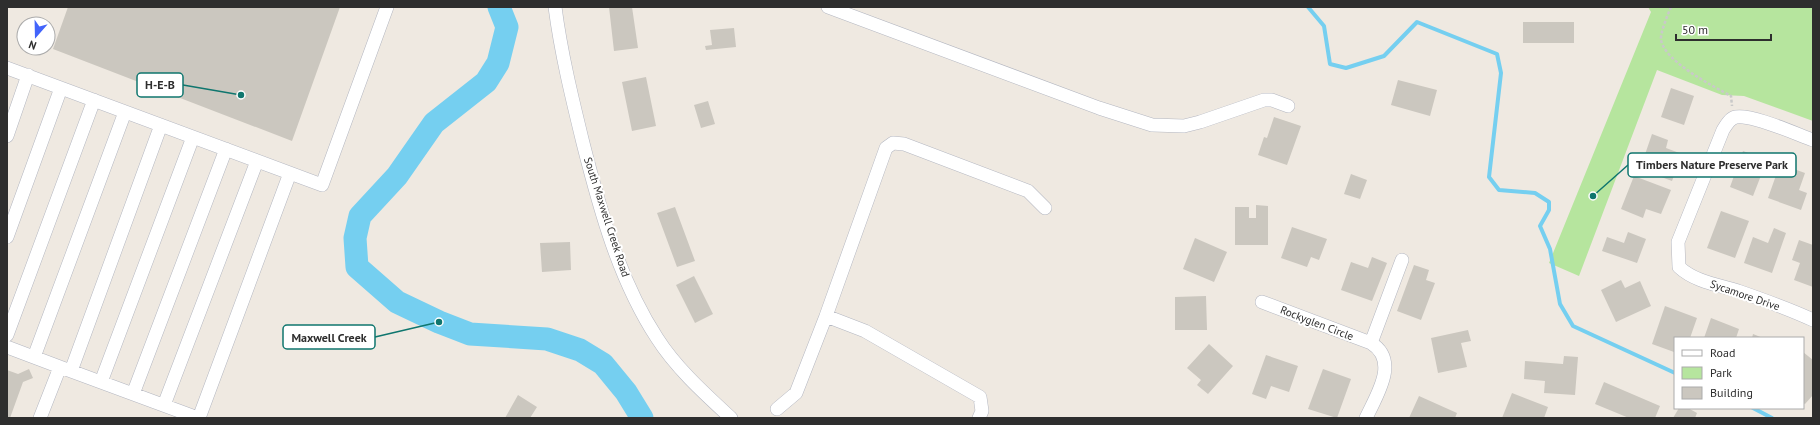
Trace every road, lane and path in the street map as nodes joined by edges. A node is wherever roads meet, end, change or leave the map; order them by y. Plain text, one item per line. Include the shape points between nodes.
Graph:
1 (387, 7) edge
2 (555, 7) edge
3 (828, 7) edge
4 (1670, 7) edge
5 (7, 68) edge
6 (28, 75) junction
7 (61, 88) junction
8 (94, 100) junction
9 (1288, 106) dead end
10 (125, 112) junction
11 (1734, 117) junction
12 (161, 125) junction
13 (7, 136) edge
14 (193, 137) junction
15 (1813, 140) edge
16 (226, 149) junction
17 (257, 161) junction
18 (290, 173) junction
19 (1045, 208) dead end
20 (7, 237) edge
21 (1402, 260) dead end
22 (1262, 302) dead end
23 (826, 316) junction
24 (1813, 320) edge
25 (7, 335) edge
26 (1371, 343) junction
27 (7, 347) edge
28 (34, 357) junction
29 (65, 369) junction
30 (101, 382) junction
31 (133, 394) junction
32 (164, 405) junction
33 (777, 409) dead end
34 (40, 418) edge
35 (198, 418) edge
36 (731, 418) edge
37 (980, 418) edge
38 (1366, 418) edge

1 - 18 street via 322,185
2 - 36 street, South Maxwell Creek Road via 566,76 594,187 619,262 638,307 657,340 696,386
3 - 9 street via 1091,105 1152,125 1184,126 1264,100
4 - 11 path via 1661,39 1665,49 1681,66 1731,96
5 - 6 street
6 - 7 street
6 - 13 street
7 - 8 street
7 - 20 street
8 - 10 street
8 - 25 street
10 - 12 street
10 - 28 street
11 - 15 street via 1747,117
11 - 24 street, Sycamore Drive via 1723,130 1678,242 1679,267 1697,279 1740,292
12 - 14 street
12 - 29 street
14 - 16 street
14 - 30 street
16 - 17 street
16 - 31 street
17 - 18 street
17 - 32 street
18 - 35 street
19 - 23 street via 1028,191 904,144 894,143 886,148
21 - 26 street
22 - 26 street, Rockyglen Circle
23 - 33 street via 796,393
23 - 37 street via 865,331 980,397
26 - 38 street via 1379,348 1386,367 1381,386
27 - 28 street
28 - 29 street
29 - 30 street
29 - 34 street
30 - 31 street
31 - 32 street
32 - 35 street

